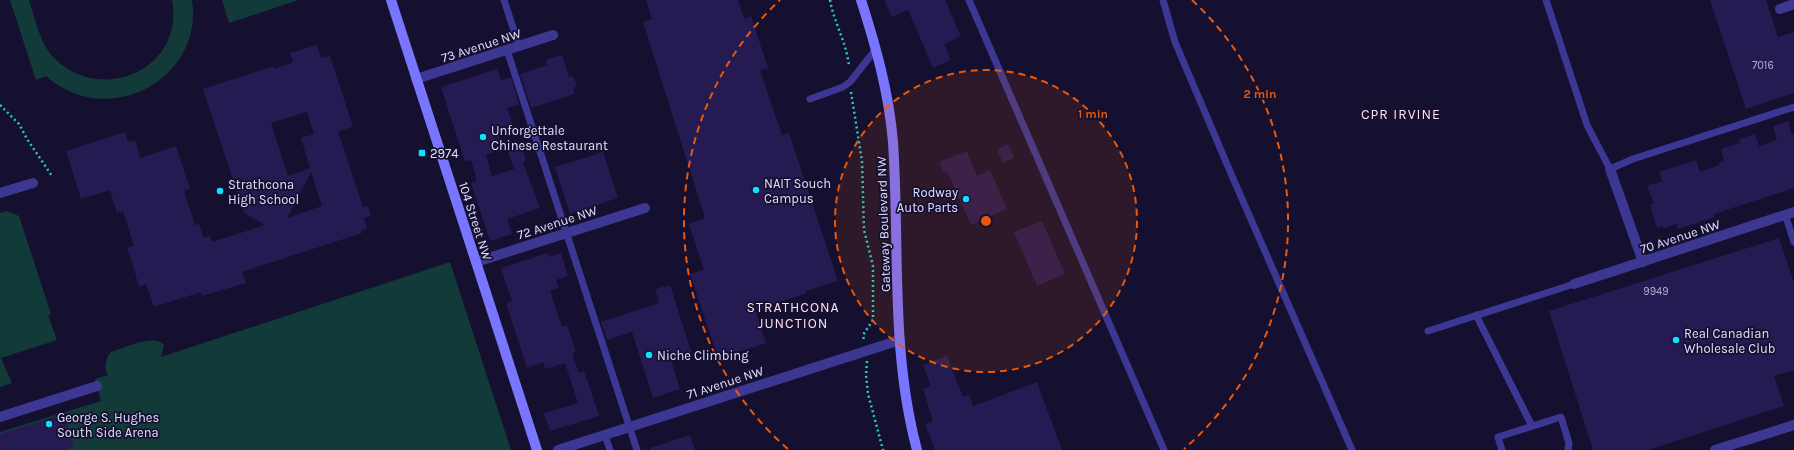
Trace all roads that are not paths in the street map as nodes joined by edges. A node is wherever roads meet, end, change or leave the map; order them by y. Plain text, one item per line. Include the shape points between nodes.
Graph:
1 (391, 0) edge
2 (504, 0) edge
3 (861, 0) edge
4 (969, 0) edge
5 (1162, 0) edge
6 (1546, 0) edge
7 (1794, 4) edge
8 (1780, 9) dead end
9 (553, 35) dead end
10 (519, 46) junction
11 (876, 49) junction
12 (508, 50) junction
13 (416, 79) junction
14 (810, 99) dead end
15 (1794, 107) edge
16 (1610, 169) junction
17 (33, 183) dead end
18 (0, 193) edge
19 (645, 208) dead end
20 (1790, 213) edge
21 (567, 233) junction
22 (1794, 242) edge
23 (476, 262) junction
24 (1643, 262) junction
25 (1574, 284) joint
26 (1476, 315) junction
27 (1428, 331) dead end
28 (900, 340) junction
29 (97, 386) dead end
30 (0, 417) edge
31 (1794, 424) edge
32 (1532, 426) junction
33 (629, 427) junction
34 (605, 436) junction
35 (537, 450) edge
36 (558, 450) edge
37 (610, 450) edge
38 (637, 450) edge
39 (917, 450) edge
40 (1164, 450) edge
41 (1352, 450) edge
42 (1502, 450) edge
43 (1568, 450) edge
44 (1715, 450) edge

1 - 13 main road, 104 Street NW
2 - 10 lane
3 - 11 main road, Gateway Boulevard NW
4 - 40 lane
5 - 41 lane via 1175,42
6 - 16 lane via 1586,125
7 - 8 street
9 - 10 street, 73 Avenue NW
10 - 12 street, 73 Avenue NW
11 - 14 lane via 850,82
11 - 28 main road, Gateway Boulevard NW via 888,99 893,141
12 - 13 street, 73 Avenue NW
12 - 21 lane
13 - 23 main road, 104 Street NW
15 - 16 lane via 1633,159
16 - 24 street
17 - 18 street
19 - 21 street, 72 Avenue NW
20 - 22 lane
20 - 24 street, 70 Avenue NW
21 - 23 street, 72 Avenue NW
21 - 33 lane
23 - 35 main road, 104 Street NW
24 - 25 street, 70 Avenue NW
25 - 26 lane
26 - 27 lane
26 - 32 lane
28 - 33 street, 71 Avenue NW
28 - 39 main road, Gateway Boulevard NW via 902,380
29 - 30 street
31 - 44 street
32 - 42 lane via 1498,437
32 - 43 lane via 1561,417 1569,443
33 - 34 street, 71 Avenue NW
33 - 38 lane
34 - 36 street, 71 Avenue NW
34 - 37 lane

